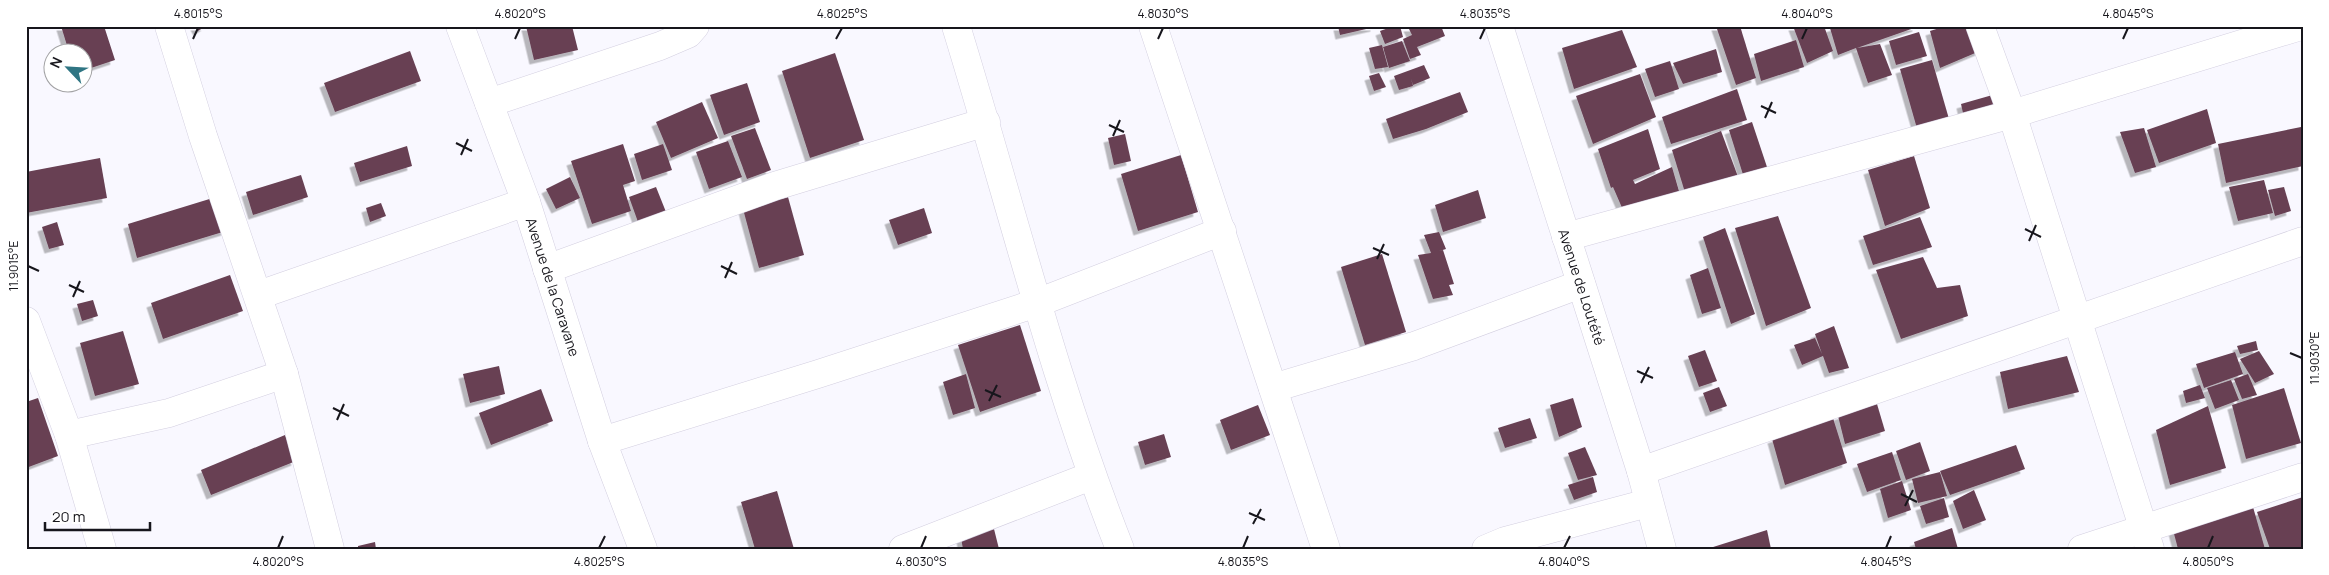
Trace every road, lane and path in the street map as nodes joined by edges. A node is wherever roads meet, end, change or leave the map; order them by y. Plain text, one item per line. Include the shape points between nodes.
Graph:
1 (169, 26) edge
2 (460, 26) edge
3 (695, 26) edge
4 (956, 26) edge
5 (1153, 26) edge
6 (1499, 26) edge
7 (1980, 26) edge
8 (2301, 26) edge
9 (489, 103) junction
10 (2012, 114) junction
11 (986, 122) junction
12 (526, 202) junction
13 (1222, 231) junction
14 (1566, 237) junction
15 (2303, 241) edge
16 (547, 269) junction
17 (1581, 284) junction
18 (259, 295) junction
19 (1037, 303) junction
20 (2076, 319) junction
21 (26, 321) edge
22 (284, 374) junction
23 (1273, 388) junction
24 (69, 435) junction
25 (602, 441) junction
26 (1641, 471) junction
27 (1091, 476) junction
28 (2303, 477) edge
29 (1648, 503) junction
30 (2147, 539) edge
31 (102, 549) edge
32 (330, 549) edge
33 (642, 549) edge
34 (903, 549) edge
35 (1120, 549) edge
36 (1326, 549) edge
37 (1486, 549) edge
38 (1662, 549) edge
39 (2082, 549) edge

1 - 18 street via 203,136
2 - 9 street, Avenue de la Caravane
3 - 9 street via 688,34 660,46
4 - 11 street
5 - 13 street
6 - 14 street, Avenue de Loutété
7 - 10 street
8 - 10 street
9 - 12 street, Avenue de la Caravane
10 - 14 street
10 - 20 street
11 - 16 street via 775,186
11 - 19 street
12 - 16 street, Avenue de la Caravane
12 - 18 street
13 - 19 street
13 - 23 street
14 - 17 street, Avenue de Loutété
15 - 20 street
16 - 25 street, Avenue de la Caravane
17 - 23 street via 1414,346
17 - 26 street, Avenue de Loutété
18 - 22 street
19 - 25 street
19 - 27 street
20 - 26 street
20 - 30 street
21 - 24 street
22 - 24 street via 168,413
22 - 32 street
23 - 36 street
24 - 31 street
25 - 33 street, Avenue de la Caravane
26 - 29 street, Avenue de Loutété
27 - 34 street
27 - 35 street
28 - 30 street
29 - 37 street via 1505,541
29 - 38 street, Avenue de Loutété
30 - 39 street

